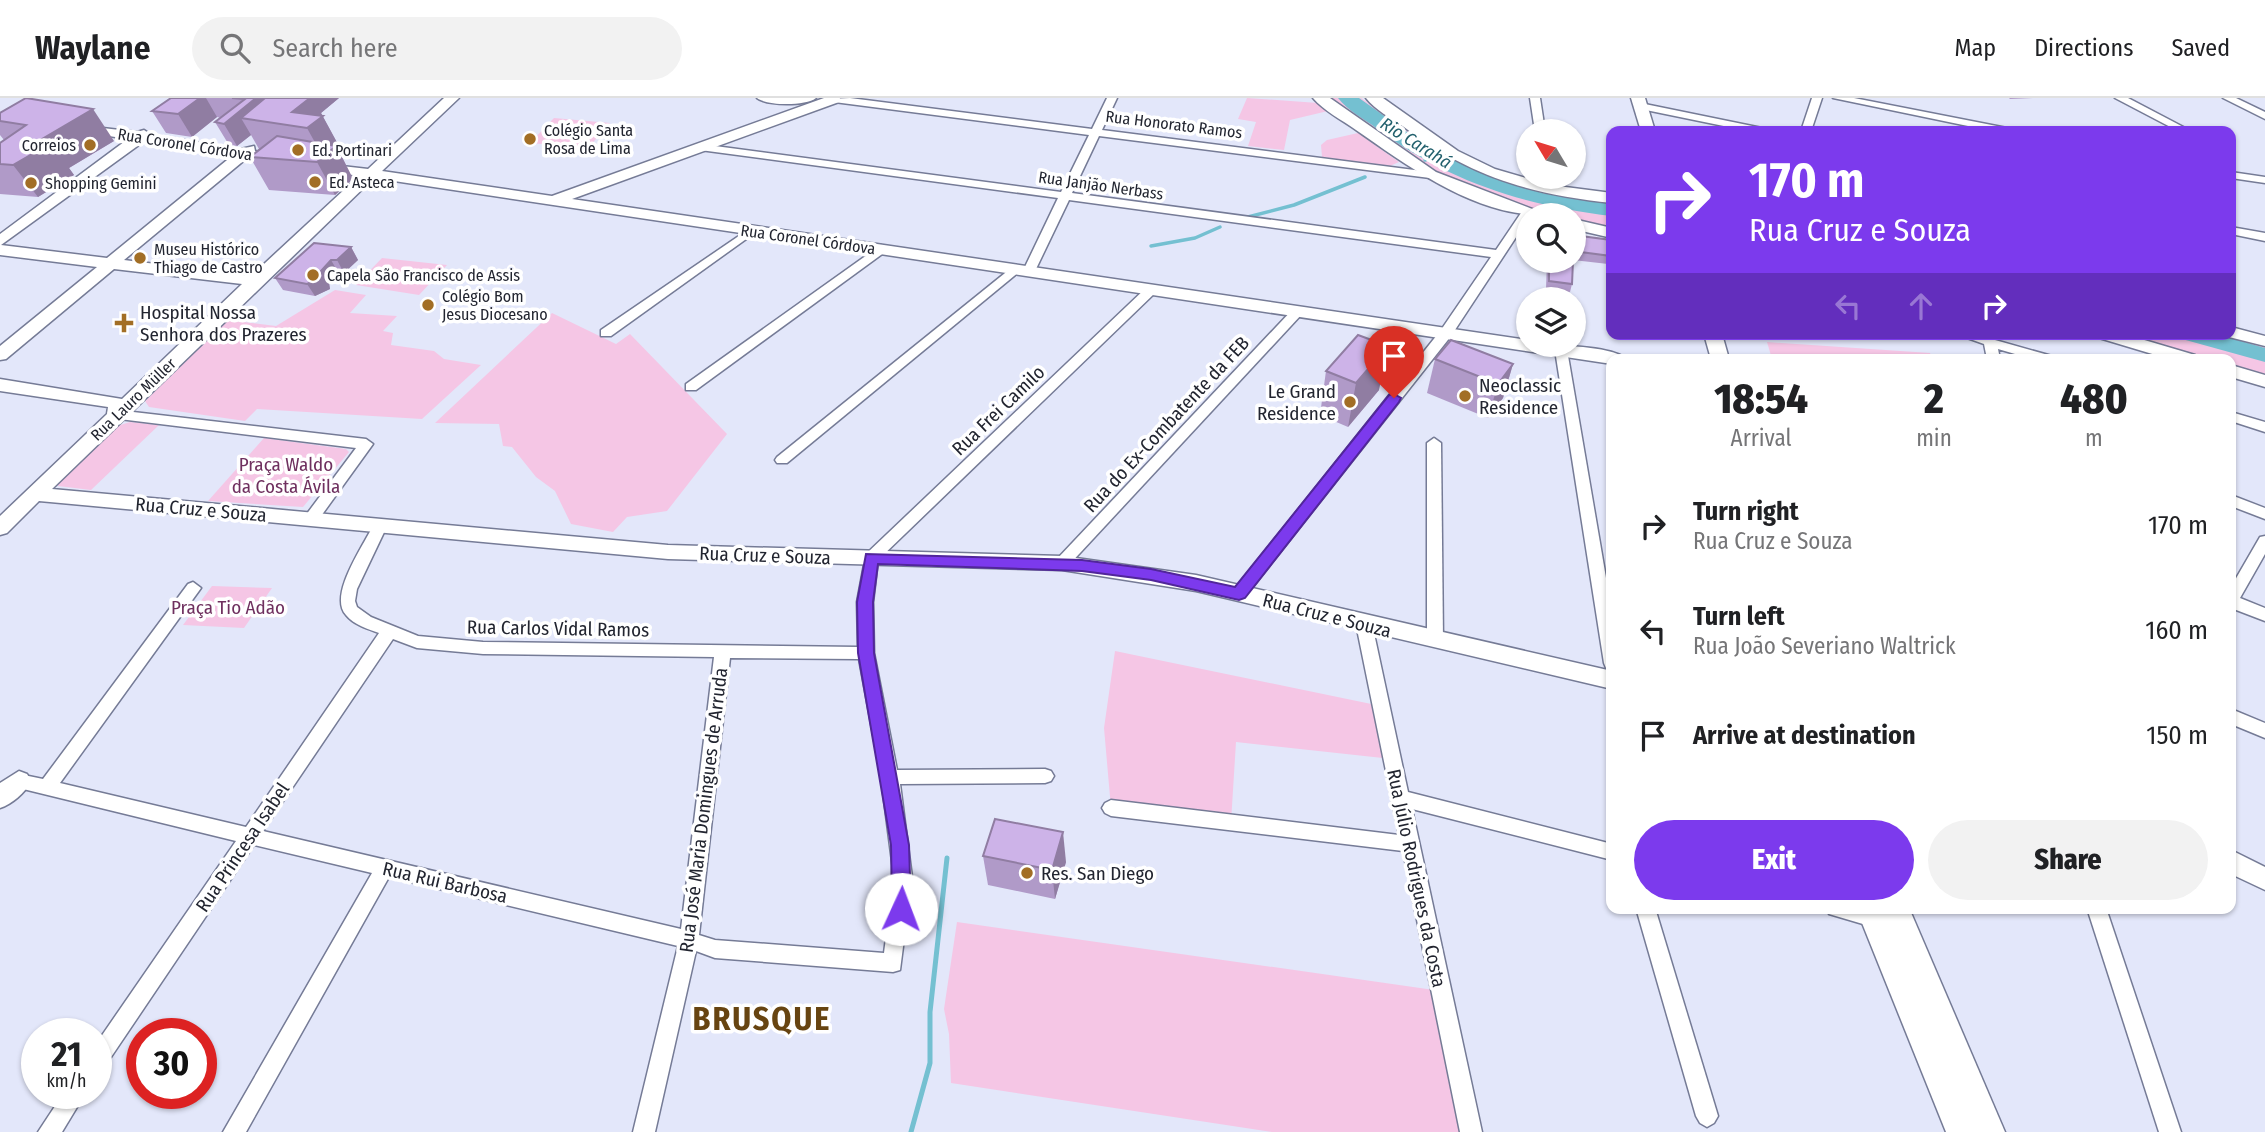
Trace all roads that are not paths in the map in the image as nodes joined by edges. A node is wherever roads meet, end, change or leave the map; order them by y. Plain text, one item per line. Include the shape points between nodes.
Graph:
1 (451, 98) edge
2 (764, 98) edge
3 (809, 98) edge
4 (832, 98) edge
5 (1112, 98) edge
6 (1320, 98) edge
7 (1373, 98) edge
8 (1535, 98) edge
9 (1624, 98) edge
10 (1817, 98) edge
11 (1838, 98) edge
12 (2120, 98) edge
13 (2228, 98) edge
14 (786, 100) junction
15 (1639, 102) edge
16 (787, 116) junction
17 (2265, 116) edge
18 (1538, 119) edge
19 (167, 125) edge
20 (1632, 126) edge
21 (1646, 126) edge
22 (1741, 126) edge
23 (1808, 126) edge
24 (1981, 126) edge
25 (2176, 126) edge
26 (73, 127) edge
27 (1096, 132) junction
28 (138, 137) junction
29 (261, 138) edge
30 (701, 147) junction
31 (243, 153) junction
32 (370, 174) junction
33 (1430, 174) junction
34 (2236, 177) edge
35 (1516, 178) edge
36 (2265, 180) edge
37 (1573, 189) edge
38 (1065, 196) junction
39 (1606, 197) edge
40 (552, 201) junction
41 (1516, 207) edge
42 (1586, 227) edge
43 (752, 230) junction
44 (2236, 231) edge
45 (1606, 232) edge
46 (1516, 234) edge
47 (2265, 237) edge
48 (0, 242) edge
49 (881, 249) junction
50 (0, 250) edge
51 (1498, 254) junction
52 (110, 263) junction
53 (1022, 270) junction
54 (255, 281) junction
55 (1151, 289) junction
56 (1298, 312) junction
57 (606, 333) dead end
58 (1446, 333) junction
59 (2236, 333) edge
60 (1995, 340) edge
61 (2125, 340) edge
62 (2265, 341) edge
63 (1516, 343) edge
64 (1586, 354) edge
65 (2033, 354) edge
66 (2172, 354) edge
67 (0, 355) edge
68 (1562, 357) edge
69 (1606, 357) edge
70 (2236, 372) edge
71 (2265, 381) edge
72 (0, 385) edge
73 (691, 387) dead end
74 (116, 415) junction
75 (2236, 417) edge
76 (2265, 426) edge
77 (1434, 443) dead end
78 (782, 460) dead end
79 (35, 494) junction
80 (2236, 502) edge
81 (2265, 514) edge
82 (311, 519) junction
83 (380, 526) junction
84 (0, 528) edge
85 (2265, 541) edge
86 (872, 558) junction
87 (1062, 564) junction
88 (193, 588) dead end
89 (2236, 592) edge
90 (1239, 594) junction
91 (2236, 603) edge
92 (2265, 615) edge
93 (1364, 624) junction
94 (1606, 626) edge
95 (388, 633) junction
96 (1435, 641) junction
97 (723, 652) junction
98 (866, 653) junction
99 (1606, 679) edge
100 (2236, 718) edge
101 (2265, 731) edge
102 (1045, 776) dead end
103 (890, 777) junction
104 (10, 779) edge
105 (47, 788) junction
106 (1401, 798) junction
107 (0, 799) edge
108 (1111, 808) dead end
109 (250, 836) junction
110 (1410, 844) junction
111 (1606, 850) edge
112 (2236, 864) edge
113 (385, 867) junction
114 (2265, 879) edge
115 (1647, 914) edge
116 (1880, 914) edge
117 (1881, 914) edge
118 (2098, 914) edge
119 (689, 940) junction
120 (112, 1039) edge
121 (65, 1109) edge
122 (1707, 1116) dead end
123 (49, 1132) edge
124 (234, 1132) edge
125 (643, 1132) edge
126 (1471, 1132) edge
127 (1961, 1132) edge
128 (1990, 1132) edge
129 (2170, 1132) edge

1 - 32 street, Rua Lauro Müller
2 - 14 street
3 - 14 street
4 - 16 street
4 - 27 street, Rua Honorato Ramos
5 - 27 street
6 - 33 main road
7 - 35 main road via 1467,162
8 - 18 street
9 - 20 main road
10 - 23 street
11 - 24 street
12 - 25 street
13 - 17 street
14 - 16 street via 792,107
15 - 21 main road
15 - 22 street
16 - 30 street
19 - 28 street
26 - 28 street, Rua Coronel Córdova
27 - 33 street, Rua Honorato Ramos
27 - 38 street
28 - 31 street, Rua Coronel Córdova
28 - 48 street
29 - 31 street
30 - 38 street, Rua Janjão Nerbass
30 - 40 street
31 - 32 street, Rua Coronel Córdova
31 - 52 street
32 - 40 street, Rua Coronel Córdova
32 - 54 street, Rua Lauro Müller
33 - 41 main road
34 - 36 street
37 - 39 main road
38 - 51 street, Rua Janjão Nerbass
38 - 53 street
40 - 43 street, Rua Coronel Córdova
42 - 45 main road
43 - 49 street, Rua Coronel Córdova
43 - 57 street
44 - 47 street
46 - 51 street
49 - 53 street, Rua Coronel Córdova
49 - 73 street
50 - 52 street
51 - 58 street
52 - 54 street
52 - 67 street
53 - 55 street, Rua Coronel Córdova
53 - 78 street
54 - 74 street, Rua Lauro Müller
55 - 56 street, Rua Coronel Córdova
55 - 86 street, Rua Frei Camilo
56 - 58 street, Rua Coronel Córdova
56 - 87 street, Rua do Ex-Combatente da FEB
58 - 63 street, Rua Coronel Córdova
58 - 90 street
59 - 62 street
60 - 65 street
61 - 66 street
64 - 69 street, Rua Coronel Córdova
68 - 94 street
70 - 71 street
72 - 74 street via 112,402 117,404
74 - 79 street, Rua Lauro Müller
74 - 82 street via 366,444
75 - 76 street
77 - 96 street
79 - 82 street, Rua Cruz e Souza
79 - 84 street, Rua Lauro Müller
80 - 81 street
82 - 83 street, Rua Cruz e Souza
83 - 86 street, Rua Cruz e Souza via 654,551
83 - 95 street, Rua Carlos Vidal Ramos via 347,601 351,611
85 - 89 street
86 - 87 street, Rua Cruz e Souza
86 - 98 street via 865,602
87 - 90 street, Rua Cruz e Souza via 1151,574
88 - 105 street
90 - 93 street, Rua Cruz e Souza
91 - 92 street
93 - 96 street, Rua Cruz e Souza
93 - 106 street, Rua Júlio Rodrigues da Costa
95 - 97 street, Rua Carlos Vidal Ramos via 444,646
95 - 109 street, Rua Princesa Isabel
96 - 99 street, Rua Cruz e Souza
97 - 98 street, Rua Carlos Vidal Ramos
97 - 119 street, Rua José Maria Domingues de Arruda
98 - 103 street
100 - 101 street
102 - 103 street
103 - 119 street, Rua Rui Barbosa via 903,877 893,963 732,952
104 - 105 street, Rua Rui Barbosa
104 - 107 street
105 - 109 street, Rua Rui Barbosa
106 - 110 street, Rua Júlio Rodrigues da Costa
106 - 111 street
108 - 110 street
109 - 113 street, Rua Rui Barbosa
109 - 120 street, Rua Princesa Isabel
110 - 126 street, Rua Júlio Rodrigues da Costa
112 - 114 street
113 - 119 street, Rua Rui Barbosa
113 - 124 street
115 - 122 street
116 - 127 main road
117 - 128 main road
118 - 129 street
119 - 125 street, Rua José Maria Domingues de Arruda
121 - 123 street

